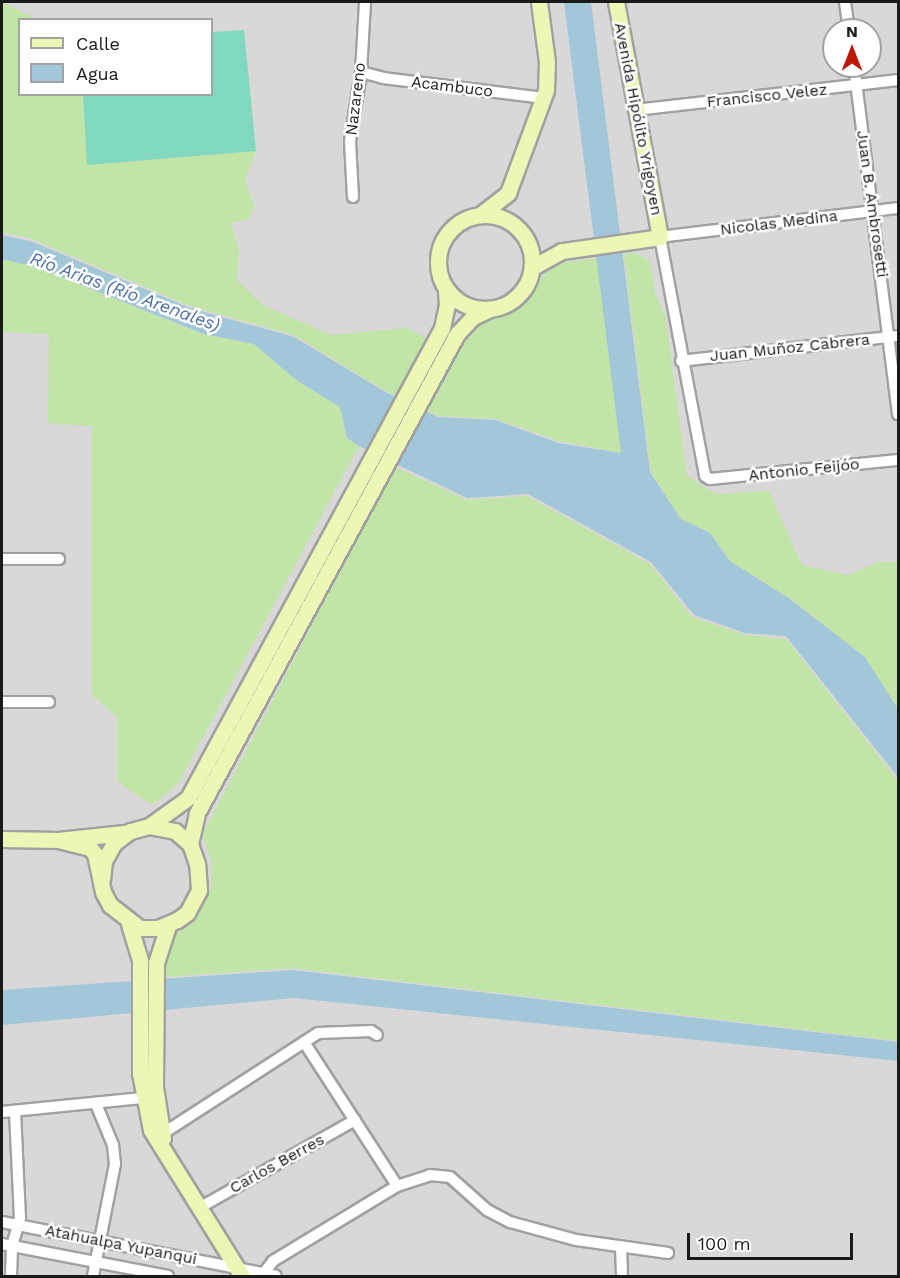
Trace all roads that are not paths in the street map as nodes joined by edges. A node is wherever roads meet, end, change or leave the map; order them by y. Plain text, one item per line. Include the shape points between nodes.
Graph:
1 (365, 2) edge
2 (539, 2) edge
3 (616, 2) edge
4 (845, 2) edge
5 (847, 18) edge
6 (361, 72) junction
7 (855, 78) edge
8 (898, 80) edge
9 (856, 86) junction
10 (544, 98) junction
11 (635, 110) junction
12 (353, 197) dead end
13 (898, 208) edge
14 (874, 211) junction
15 (480, 215) junction
16 (526, 237) junction
17 (660, 237) junction
18 (562, 251) junction
19 (533, 267) junction
20 (446, 289) junction
21 (488, 310) junction
22 (894, 337) edge
23 (681, 361) junction
24 (898, 414) edge
25 (898, 460) edge
26 (2, 559) edge
27 (59, 559) dead end
28 (2, 702) edge
29 (49, 702) dead end
30 (149, 826) junction
31 (130, 831) junction
32 (2, 838) edge
33 (58, 840) junction
34 (190, 844) junction
35 (102, 879) junction
36 (129, 924) junction
37 (168, 925) junction
38 (377, 1035) dead end
39 (304, 1042) junction
40 (142, 1098) junction
41 (96, 1104) junction
42 (15, 1111) junction
43 (2, 1112) edge
44 (355, 1120) junction
45 (162, 1134) junction
46 (174, 1168) junction
47 (398, 1186) junction
48 (199, 1208) junction
49 (2, 1222) edge
50 (18, 1226) junction
51 (102, 1241) junction
52 (7, 1245) edge
53 (621, 1247) junction
54 (668, 1253) dead end
55 (95, 1263) junction
56 (239, 1272) edge
57 (263, 1274) junction
58 (11, 1276) edge
59 (93, 1276) edge
60 (168, 1276) edge
61 (276, 1276) edge
62 (622, 1276) edge

1 - 6 street, Nazareno
2 - 10 main road via 547,62
3 - 11 main road, Avenida Hipólito Yrigoyen
4 - 5 street
6 - 10 street, Acambuco
6 - 12 street, Nazareno via 350,141
7 - 9 street, Juan B. Ambrosetti
8 - 9 street, Francisco Velez
9 - 11 street, Francisco Velez
9 - 14 street, Juan B. Ambrosetti
10 - 15 main road via 508,193
11 - 17 main road, Avenida Hipólito Yrigoyen
13 - 14 street, Nicolas Medina
14 - 17 street, Nicolas Medina
14 - 22 street, Juan B. Ambrosetti
15 - 16 main road via 511,222
15 - 20 main road via 455,226 440,249 440,276
16 - 18 main road
16 - 19 main road
17 - 18 main road
17 - 23 street
18 - 19 main road
19 - 21 main road via 519,297
20 - 21 main road via 464,305
20 - 30 main road via 442,328 188,798
21 - 34 main road via 473,317 457,334 197,813
22 - 23 street, Juan Muñoz Cabrera
22 - 24 street, Juan B. Ambrosetti
23 - 25 street, Antonio Feijóo via 702,470 710,479
26 - 27 street
28 - 29 street
30 - 31 main road
30 - 34 main road via 175,831
31 - 33 main road
31 - 35 main road via 108,852
32 - 33 main road
33 - 35 main road via 90,848
34 - 37 main road via 197,864 199,890 187,913
35 - 36 main road via 110,905
36 - 37 main road via 148,929
36 - 40 main road via 140,961
37 - 45 main road via 156,963 155,1087
38 - 39 street via 371,1031 325,1030
39 - 44 street
39 - 45 street
40 - 41 street
40 - 46 main road via 157,1143
41 - 42 street
41 - 51 street via 115,1164
42 - 43 street
42 - 50 street
44 - 47 street
44 - 48 street, Carlos Berres
45 - 46 main road
46 - 48 main road
47 - 53 street via 420,1176 441,1174 510,1222
47 - 57 street via 273,1261
48 - 56 main road
49 - 50 street, Atahualpa Yupanqui
50 - 51 street, Atahualpa Yupanqui
50 - 52 street
51 - 55 street
51 - 56 street, Atahualpa Yupanqui
52 - 55 street, Atahualpa Yupanqui
52 - 58 street
53 - 54 street
53 - 62 street
55 - 59 street
55 - 60 street, Atahualpa Yupanqui
56 - 57 street, Atahualpa Yupanqui
57 - 61 street, Atahualpa Yupanqui

